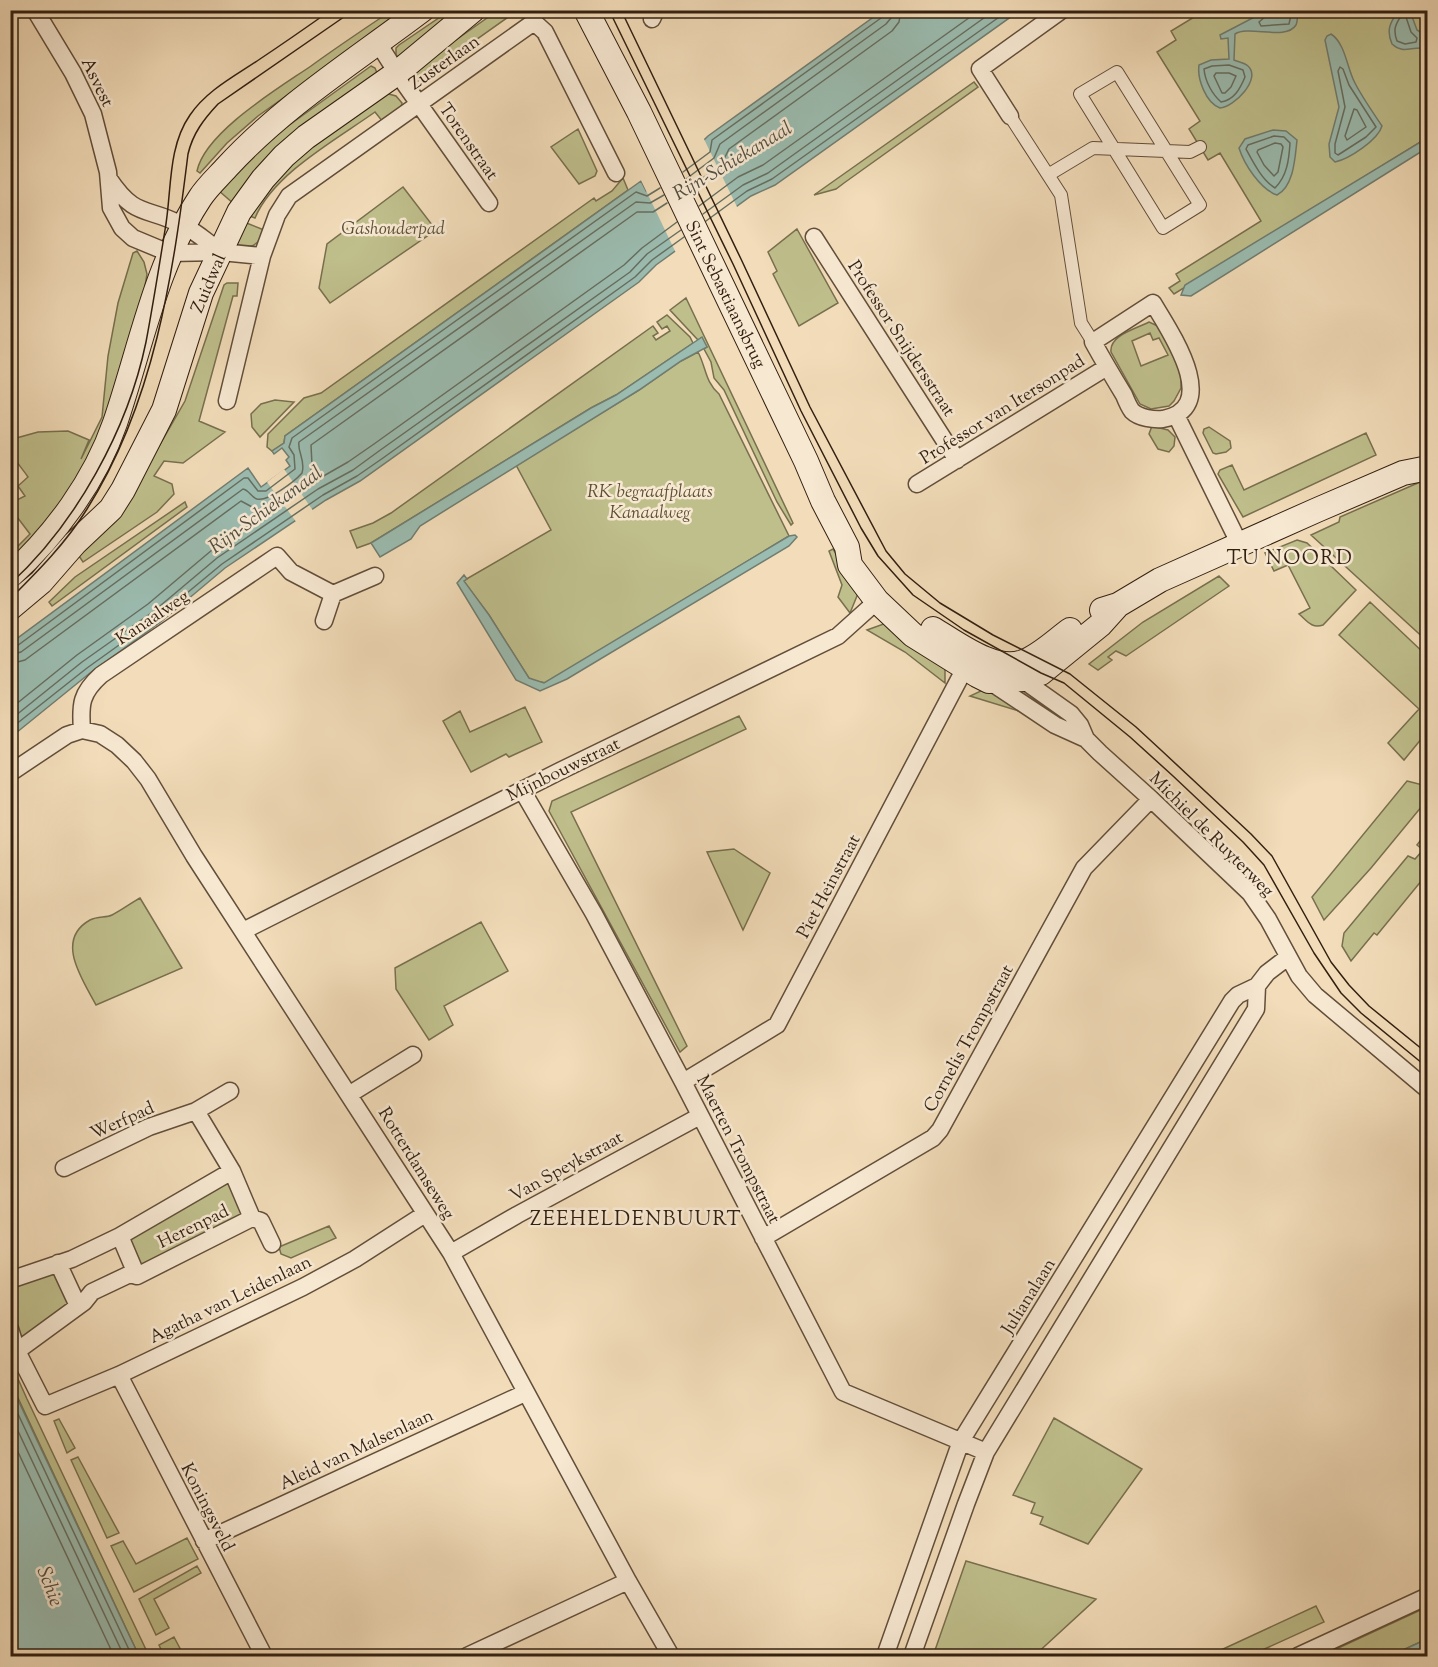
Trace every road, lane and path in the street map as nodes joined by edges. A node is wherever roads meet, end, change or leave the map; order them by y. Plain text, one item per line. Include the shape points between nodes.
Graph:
1 (35, 10) edge
2 (422, 10) edge
3 (473, 10) edge
4 (586, 10) edge
5 (1062, 10) edge
6 (378, 43) junction
7 (397, 73) junction
8 (418, 104) junction
9 (1010, 116) joint
10 (1200, 147) dead end
11 (1114, 149) junction
12 (1166, 151) junction
13 (616, 173) dead end
14 (1048, 175) junction
15 (108, 178) junction
16 (489, 203) dead end
17 (185, 226) junction
18 (814, 237) dead end
19 (221, 252) junction
20 (169, 253) junction
21 (262, 256) junction
22 (1093, 342) junction
23 (1107, 367) junction
24 (226, 401) dead end
25 (1176, 415) junction
26 (1428, 454) edge
27 (957, 460) junction
28 (1428, 468) edge
29 (1403, 474) junction
30 (917, 484) dead end
31 (1240, 545) junction
32 (10, 576) edge
33 (375, 576) dead end
34 (333, 594) junction
35 (882, 597) junction
36 (1118, 604) junction
37 (10, 608) edge
38 (324, 621) dead end
39 (965, 669) junction
40 (993, 672) junction
41 (1023, 679) junction
42 (81, 730) junction
43 (1086, 739) junction
44 (10, 773) edge
45 (522, 790) junction
46 (1151, 799) junction
47 (243, 931) junction
48 (1288, 957) junction
49 (1257, 986) junction
50 (414, 1055) dead end
51 (683, 1082) junction
52 (1428, 1090) edge
53 (230, 1091) dead end
54 (350, 1094) junction
55 (196, 1111) junction
56 (700, 1116) junction
57 (64, 1168) dead end
58 (232, 1171) junction
59 (425, 1214) junction
60 (252, 1218) junction
61 (120, 1236) junction
62 (763, 1238) junction
63 (272, 1244) dead end
64 (451, 1253) junction
65 (65, 1261) junction
66 (136, 1276) junction
67 (10, 1280) edge
68 (78, 1306) junction
69 (10, 1329) edge
70 (17, 1351) junction
71 (119, 1375) junction
72 (525, 1393) junction
73 (961, 1441) junction
74 (986, 1452) junction
75 (204, 1541) junction
76 (628, 1581) junction
77 (1428, 1596) edge
78 (264, 1656) edge
79 (467, 1656) edge
80 (671, 1656) edge
81 (885, 1656) edge
82 (912, 1656) edge
83 (1298, 1656) edge

1 - 15 street, Asvest via 88,102 104,150
2 - 6 main road
3 - 7 main road, Zuidwal
4 - 35 main road, Sint Sebastiaansbrug via 639,112 847,548 850,565
5 - 9 street via 980,69
6 - 7 street, Torenstraat
6 - 17 main road via 263,130 208,188
7 - 8 street, Torenstraat
7 - 19 main road, Zuidwal via 284,156 239,212
8 - 13 street, Zusterlaan via 534,22 545,32
8 - 16 street, Torenstraat
8 - 21 street, Zusterlaan via 290,196 277,214
9 - 14 street
10 - 12 street via 1190,152
11 - 12 street
11 - 12 street via 1080,94 1117,72
11 - 12 street via 1163,228 1200,206
11 - 14 street via 1093,148
14 - 22 street via 1061,195 1081,323
15 - 17 street, Asvest via 131,206
15 - 20 street, Asvest via 111,208 122,228 133,238
17 - 19 street, Asvest
17 - 20 main road
18 - 27 street, Professor Snijdersstraat
19 - 20 street, Asvest
19 - 21 street
19 - 37 main road, Zuidwal via 201,293 164,410 123,490 111,509 41,582
20 - 32 main road via 114,425 98,459 51,534
21 - 24 street, Zusterlaan
22 - 23 street
22 - 25 street via 1153,303 1190,376 1188,403
23 - 25 street via 1133,412 1154,419
23 - 27 street, Professor van Itersonpad
25 - 31 street
26 - 29 main road
27 - 30 street, Professor van Itersonpad
28 - 29 main road
29 - 31 main road
31 - 36 main road via 1160,580
33 - 34 street
34 - 38 street
34 - 42 street, Kanaalweg via 291,572 277,556 101,675 83,697
35 - 39 main road via 913,635
35 - 40 main road
35 - 45 street, Mijnbouwstraat via 838,636
36 - 40 main road via 1092,615 1022,663
36 - 41 main road via 1100,625 1047,669
39 - 40 main road
39 - 51 street, Piet Heinstraat via 777,1025
40 - 41 main road
40 - 43 street, Michiel de Ruyterweg via 1055,725
41 - 43 street, Michiel de Ruyterweg via 1071,714
42 - 44 street
42 - 47 street, Rotterdamseweg via 100,734 134,760
43 - 46 street, Michiel de Ruyterweg
45 - 47 street, Mijnbouwstraat
45 - 51 street, Maerten Trompstraat via 594,914
46 - 48 street, Michiel de Ruyterweg via 1250,893
46 - 62 street, Cornelis Trompstraat via 1084,868 933,1138
47 - 54 street, Rotterdamseweg
48 - 49 street, Julianalaan
48 - 52 street, Michiel de Ruyterweg via 1320,999
49 - 73 street, Julianalaan via 1232,1001
49 - 74 street via 1256,1009
50 - 54 street
51 - 56 street, Maerten Trompstraat
53 - 55 street
54 - 59 street, Rotterdamseweg
55 - 57 street, Werfpad via 149,1127
55 - 58 street, Herenpad
56 - 62 street, Maerten Trompstraat
56 - 64 street, Van Speykstraat
58 - 60 street, Herenpad
58 - 61 street, Herenpad
59 - 64 street, Rotterdamseweg
59 - 71 street, Agatha van Leidenlaan via 324,1276
60 - 63 street via 261,1221
60 - 66 street, Herenpad
61 - 65 street, Herenpad
61 - 66 street
62 - 73 street, Maerten Trompstraat via 843,1392
64 - 72 street, Rotterdamseweg
65 - 67 street, Herenpad
65 - 68 street
66 - 68 street, Herenpad via 130,1274 92,1292
68 - 70 street, Herenpad
69 - 70 street
70 - 71 street, Agatha van Leidenlaan via 45,1406
71 - 75 street, Koningsveld
72 - 75 street, Aleid van Malsenlaan
72 - 76 street, Rotterdamseweg
73 - 74 street, Maerten Trompstraat
73 - 81 street, Julianalaan
74 - 82 street
75 - 78 street, Koningsveld
76 - 79 street
76 - 80 street, Rotterdamseweg
77 - 83 street

